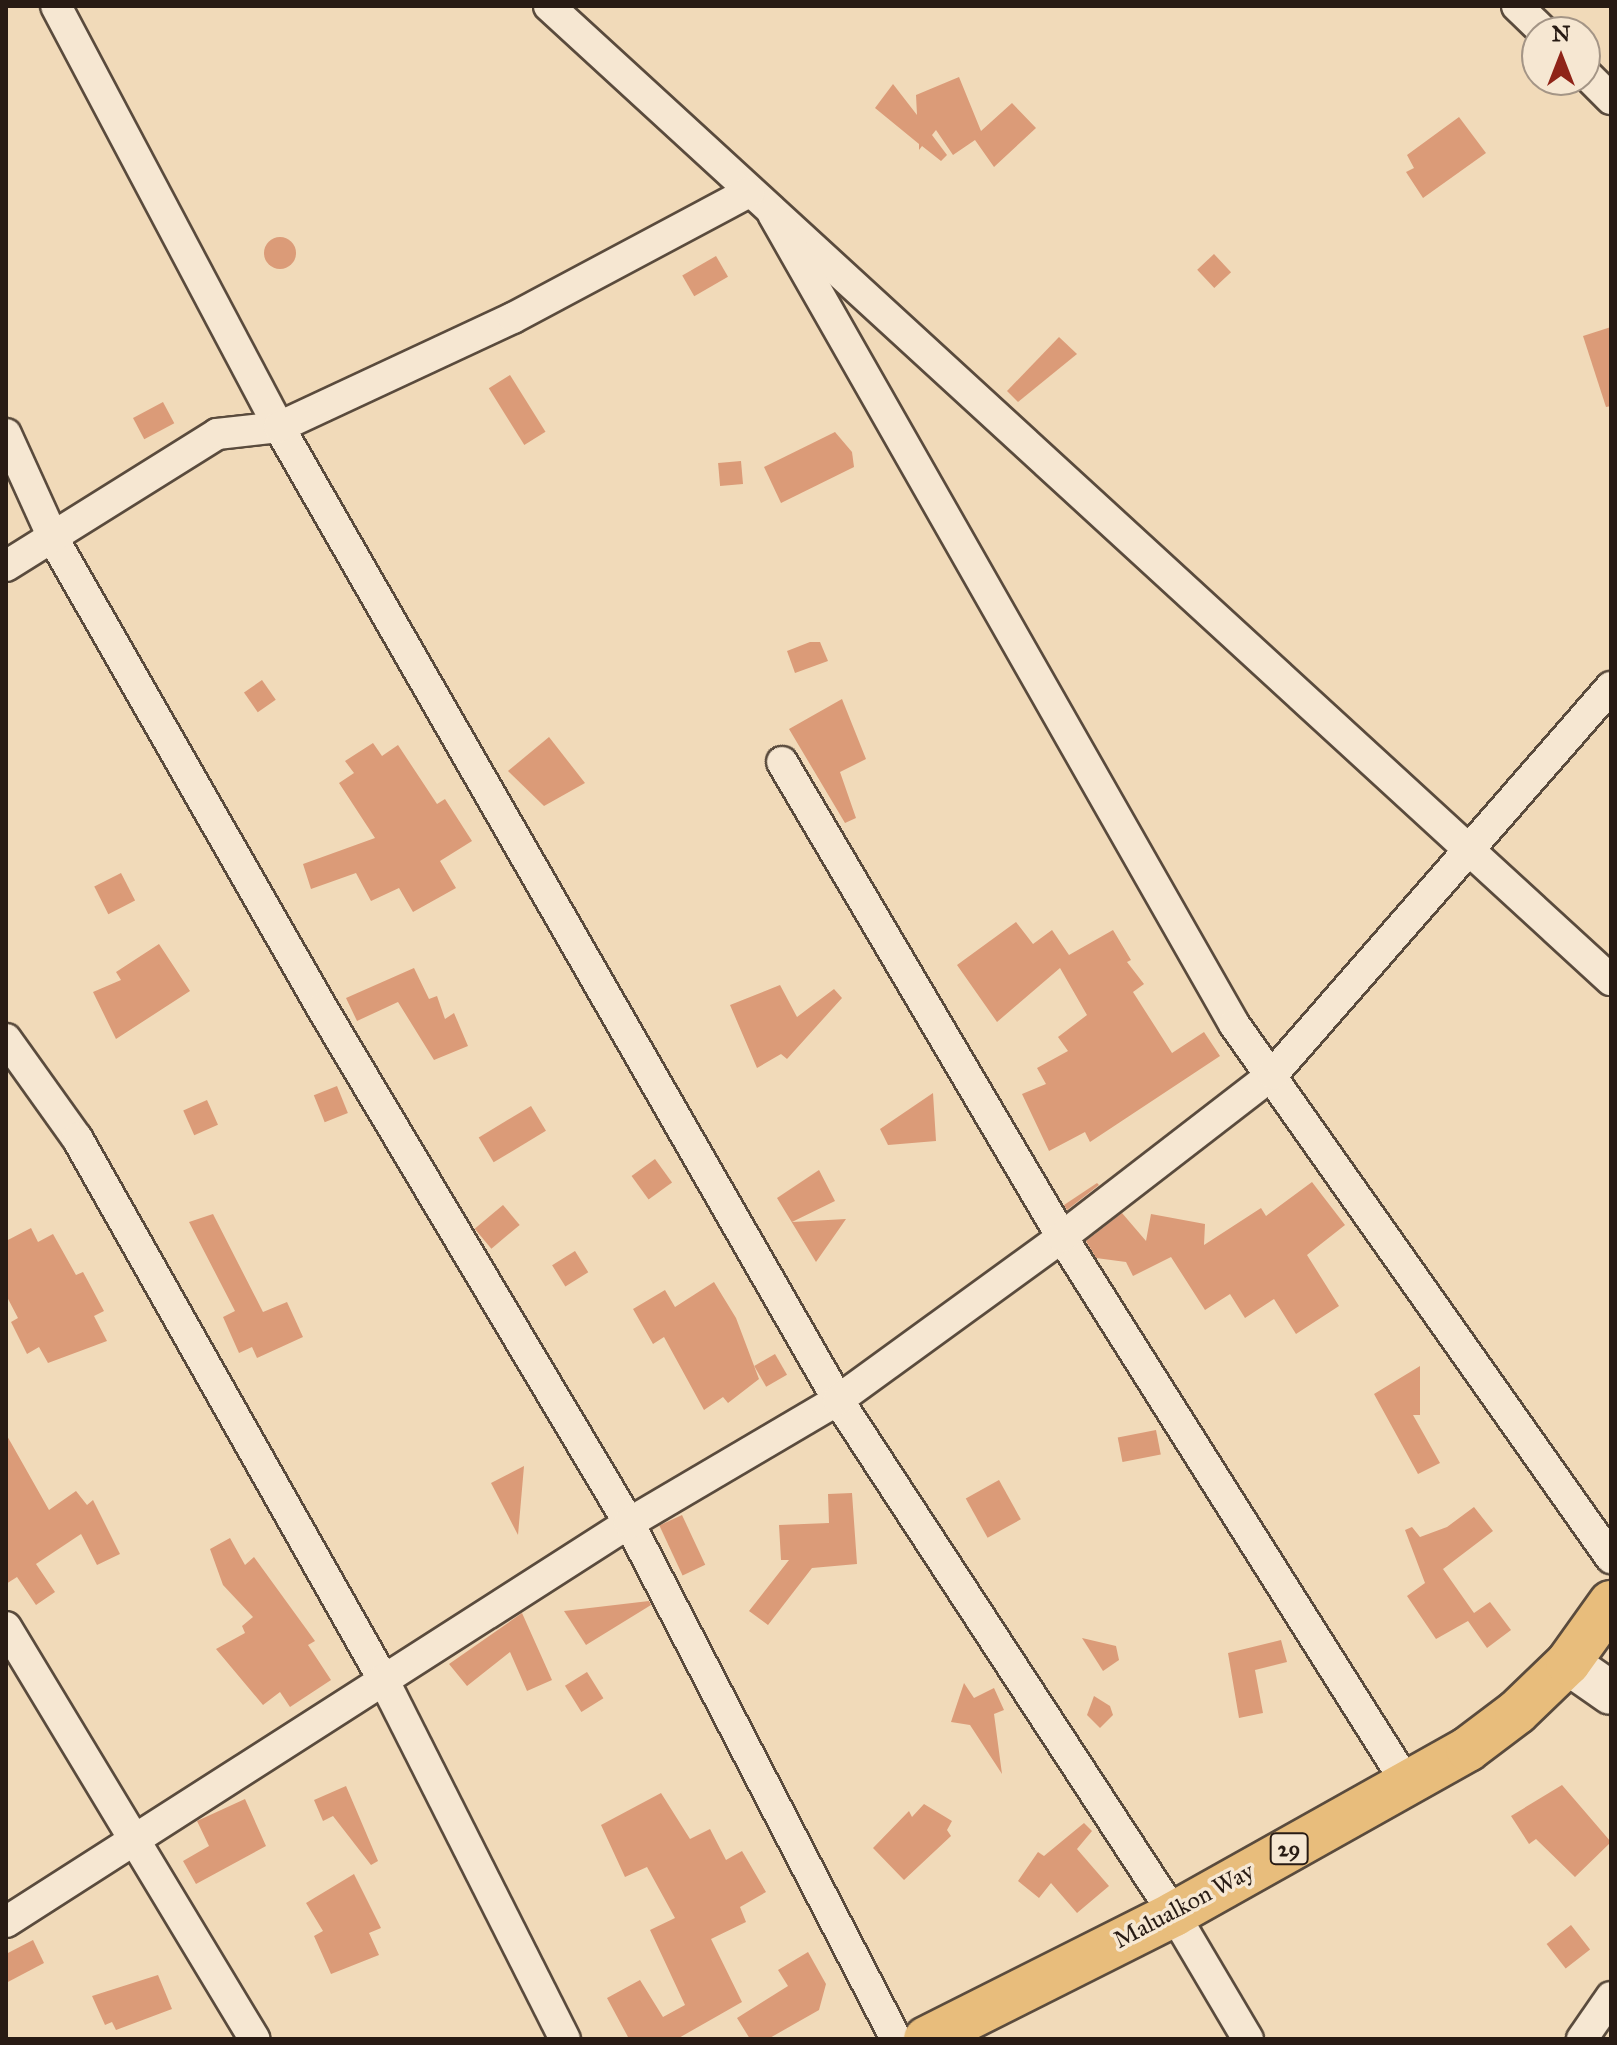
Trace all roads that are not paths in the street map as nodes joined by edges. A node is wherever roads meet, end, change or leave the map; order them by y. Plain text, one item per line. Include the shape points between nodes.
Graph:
1 (56, 6) edge
2 (549, 6) edge
3 (749, 192) junction
4 (773, 214) junction
5 (279, 427) junction
6 (6, 434) edge
7 (54, 540) junction
8 (6, 566) edge
9 (1611, 687) edge
10 (782, 762) dead end
11 (1469, 850) junction
12 (1611, 980) edge
13 (6, 1039) edge
14 (1273, 1074) junction
15 (1062, 1237) junction
16 (838, 1400) junction
17 (629, 1523) junction
18 (1611, 1558) edge
19 (1611, 1603) edge
20 (6, 1627) edge
21 (1568, 1663) junction
22 (383, 1679) junction
23 (1611, 1693) edge
24 (1406, 1782) junction
25 (135, 1839) junction
26 (1174, 1914) junction
27 (6, 1922) edge
28 (1611, 1997) edge
29 (255, 2039) edge
30 (565, 2039) edge
31 (896, 2039) edge
32 (926, 2039) edge
33 (1248, 2039) edge
34 (1582, 2039) edge

1 - 5 street
2 - 3 street
3 - 4 street
3 - 5 street via 513,318
4 - 11 street
4 - 14 street via 1234,1024
5 - 7 street via 217,434
5 - 16 street
6 - 7 street
7 - 8 street
7 - 17 street via 322,1008
9 - 11 street
10 - 15 street
11 - 12 street
11 - 14 street
13 - 22 street via 77,1138
14 - 15 street
14 - 18 street
15 - 16 street
15 - 24 street
16 - 17 street
16 - 26 street
17 - 22 street
17 - 31 street
19 - 21 main road, Malualkon Way / 29
20 - 25 street
21 - 23 main road
21 - 24 main road, Malualkon Way / 29 via 1468,1749
22 - 25 street
22 - 30 street
24 - 26 main road, Malualkon Way / 29
25 - 27 street
25 - 29 street
26 - 32 main road, Malualkon Way / 29
26 - 33 street
28 - 34 street

